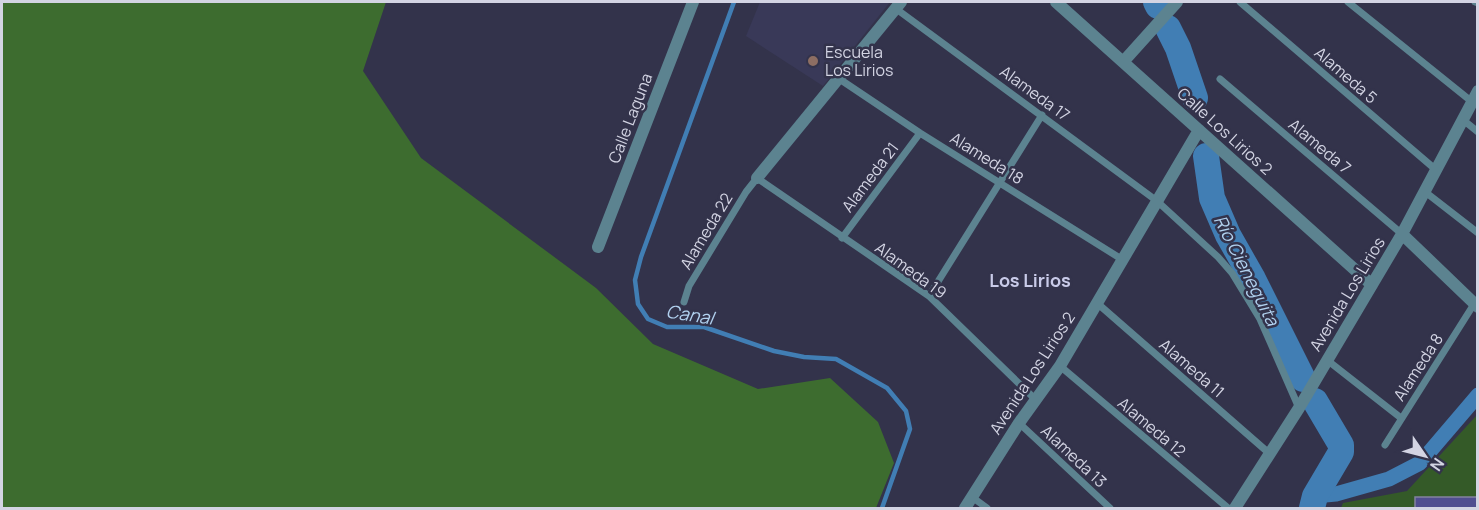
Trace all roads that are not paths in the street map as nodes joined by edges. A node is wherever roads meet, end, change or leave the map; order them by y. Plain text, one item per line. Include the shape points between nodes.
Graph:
1 (693, 2) edge
2 (1056, 2) edge
3 (1177, 2) edge
4 (1240, 2) edge
5 (1348, 2) edge
6 (898, 5) edge
7 (1123, 62) junction
8 (838, 78) junction
9 (1220, 79) dead end
10 (1474, 96) edge
11 (1042, 115) junction
12 (1462, 119) junction
13 (1199, 130) junction
14 (1478, 132) edge
15 (920, 133) junction
16 (1435, 169) junction
17 (756, 178) junction
18 (1001, 182) junction
19 (1424, 191) junction
20 (1157, 201) junction
21 (1478, 233) edge
22 (1402, 234) junction
23 (842, 238) junction
24 (598, 247) dead end
25 (1123, 260) junction
26 (1371, 285) junction
27 (928, 296) junction
28 (684, 302) dead end
29 (1097, 303) junction
30 (1476, 305) edge
31 (1327, 360) junction
32 (1060, 366) junction
33 (1036, 400) junction
34 (1299, 408) junction
35 (1401, 418) junction
36 (1019, 423) junction
37 (1385, 445) dead end
38 (1270, 454) junction
39 (972, 496) junction
40 (965, 508) edge
41 (987, 508) edge
42 (1110, 508) edge
43 (1228, 508) edge
44 (1235, 508) edge

1 - 24 street, Calle Laguna
2 - 7 street, Calle Los Lirios 2
3 - 7 street
4 - 16 lane, Alameda 5
5 - 10 lane
6 - 8 street
6 - 11 lane, Alameda 17
7 - 13 street, Calle Los Lirios 2
8 - 15 lane, Alameda 18
8 - 17 street
9 - 22 lane, Alameda 7
10 - 12 street, Avenida Los Lirios
11 - 18 lane
11 - 20 lane, Alameda 17
12 - 14 lane
12 - 16 street, Avenida Los Lirios
13 - 20 street, Avenida Los Lirios 2
13 - 26 street, Calle Los Lirios 2
15 - 18 lane, Alameda 18
15 - 23 lane, Alameda 21
16 - 19 street, Avenida Los Lirios
17 - 23 lane, Alameda 19
17 - 28 lane, Alameda 22 via 688,286
18 - 25 lane, Alameda 18
18 - 27 lane
19 - 21 lane
19 - 22 street, Avenida Los Lirios
20 - 25 street, Avenida Los Lirios 2
20 - 34 lane, Alameda 17 via 1232,273 1260,319
22 - 26 street, Avenida Los Lirios
22 - 30 street
23 - 27 lane, Alameda 19
25 - 29 street, Avenida Los Lirios 2
26 - 31 street, Avenida Los Lirios
27 - 33 lane, Alameda 19
29 - 32 street, Avenida Los Lirios 2
29 - 38 lane, Alameda 11
30 - 35 lane, Alameda 8
31 - 34 street, Avenida Los Lirios
31 - 35 lane
32 - 33 street, Avenida Los Lirios 2
32 - 43 lane, Alameda 12
33 - 36 street, Avenida Los Lirios 2
34 - 38 street, Avenida Los Lirios
35 - 37 lane, Alameda 8
36 - 39 street, Avenida Los Lirios 2
36 - 42 lane, Alameda 13
38 - 44 street, Avenida Los Lirios
39 - 40 street, Avenida Los Lirios 2
39 - 41 lane

